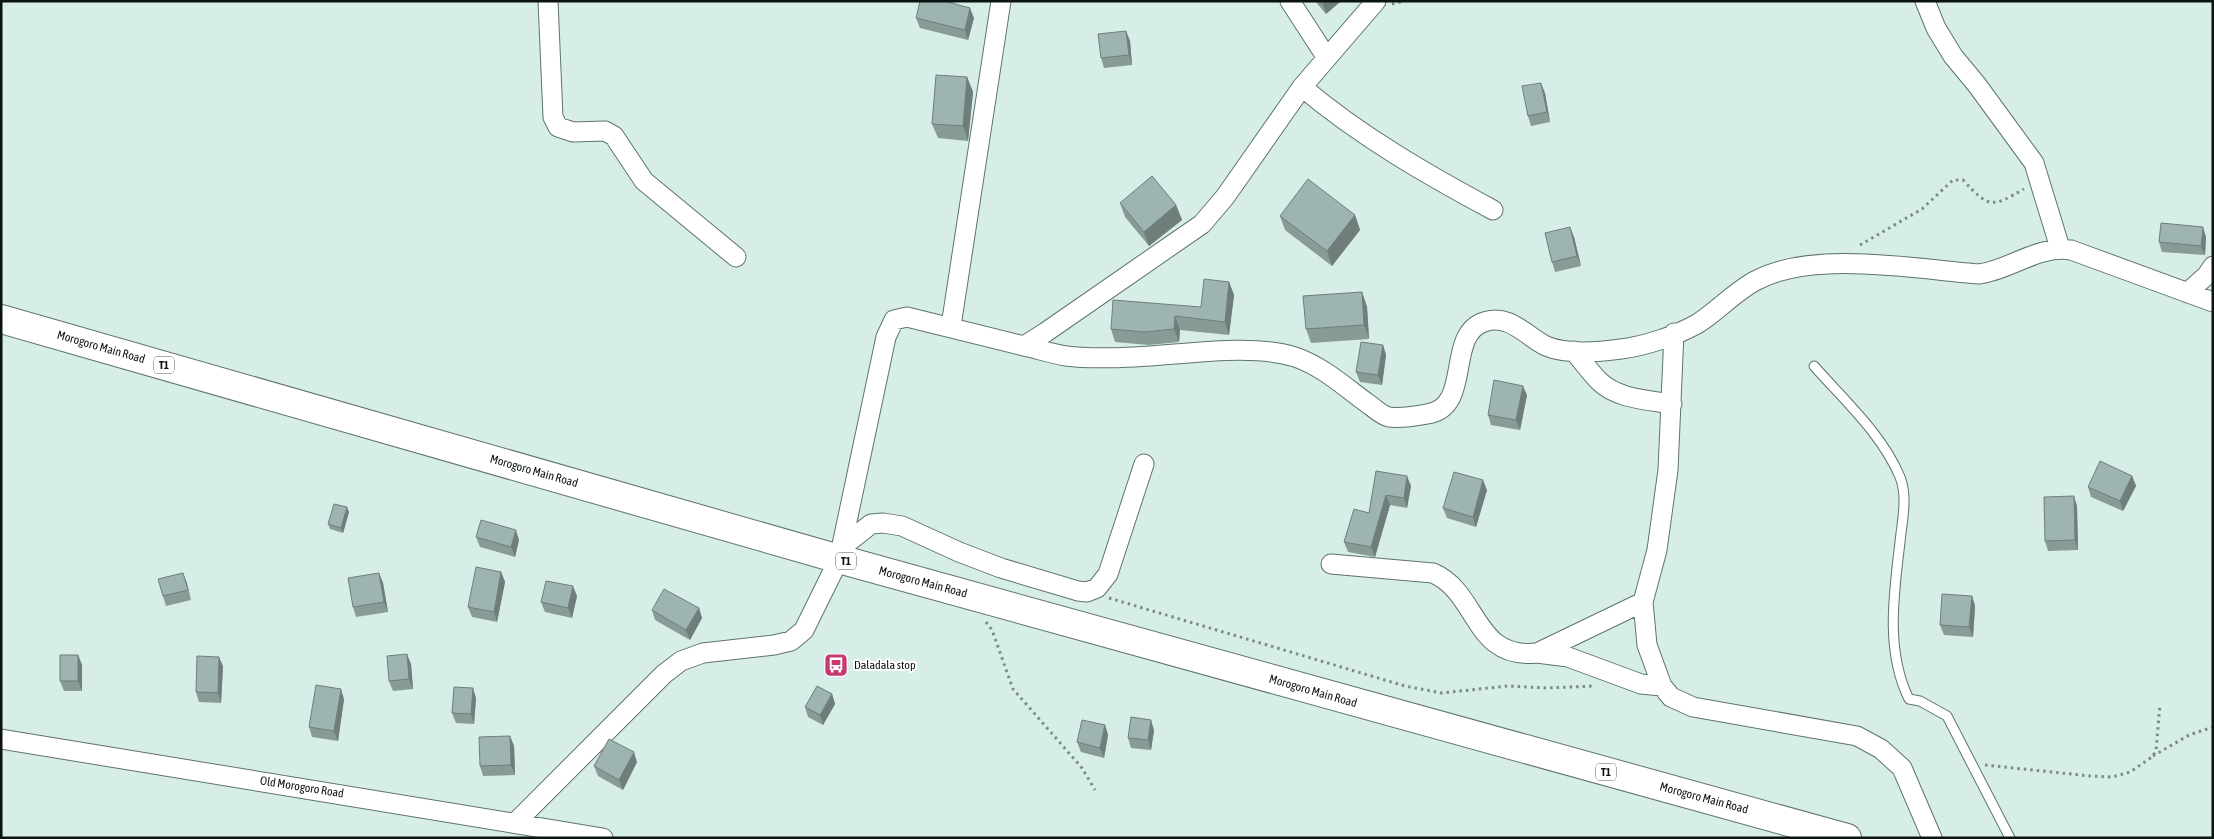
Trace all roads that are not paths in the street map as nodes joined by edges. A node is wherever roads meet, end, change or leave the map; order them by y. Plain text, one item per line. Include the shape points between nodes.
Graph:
1 (548, 1) edge
2 (1001, 1) edge
3 (1290, 1) edge
4 (1376, 1) edge
5 (1925, 1) edge
6 (1327, 58) junction
7 (1302, 87) junction
8 (1493, 210) dead end
9 (2060, 248) junction
10 (736, 257) dead end
11 (2213, 266) edge
12 (2187, 293) junction
13 (2213, 302) edge
14 (1, 319) edge
15 (951, 326) junction
16 (1674, 333) junction
17 (1024, 346) junction
18 (1574, 351) junction
19 (1814, 366) dead end
20 (1672, 404) junction
21 (1144, 464) dead end
22 (840, 553) junction
23 (1331, 564) dead end
24 (1644, 602) junction
25 (1537, 653) junction
26 (1662, 686) junction
27 (1, 740) edge
28 (515, 822) junction
29 (603, 838) edge
30 (1847, 838) edge
31 (1932, 838) edge
32 (2010, 838) edge

1 - 10 street via 553,117 558,127 573,132 605,131 614,136 644,181
2 - 15 street
3 - 6 street
4 - 6 street
5 - 9 street via 1953,56 2026,150 2041,180
6 - 7 street
7 - 8 street via 1341,120 1441,183
7 - 17 street via 1225,197 1202,224
9 - 12 street
9 - 16 street via 1994,272 1979,274 1880,264 1805,264 1785,268 1756,280 1697,323
11 - 12 street
12 - 13 street
14 - 22 highway, Morogoro Main Road / T1
15 - 17 street
15 - 22 street via 907,317 894,320 886,337
16 - 18 street via 1622,349
16 - 20 street
17 - 18 street via 1066,356 1133,358 1266,352 1296,358 1319,369 1387,417 1430,414 1446,406 1467,337 1481,322 1496,319 1510,323 1548,346
18 - 20 street via 1600,382 1613,391
19 - 32 lane via 1866,423 1900,478 1904,499 1893,643 1909,699 1920,701 1947,716
20 - 24 street via 1660,531
21 - 22 street via 1108,574 1097,588 1087,592 1001,568 902,526 870,524
22 - 28 street via 804,630 791,641 704,653 681,661 664,674
22 - 30 highway, Morogoro Main Road / T1 via 965,594
23 - 25 street via 1433,574 1457,592 1494,644 1510,651
24 - 25 street
24 - 26 street via 1647,645
25 - 26 street via 1568,657 1641,684
26 - 31 street via 1671,697 1693,707 1857,736 1880,749 1902,768
27 - 28 street, Old Morogoro Road
28 - 29 street, Old Morogoro Road

